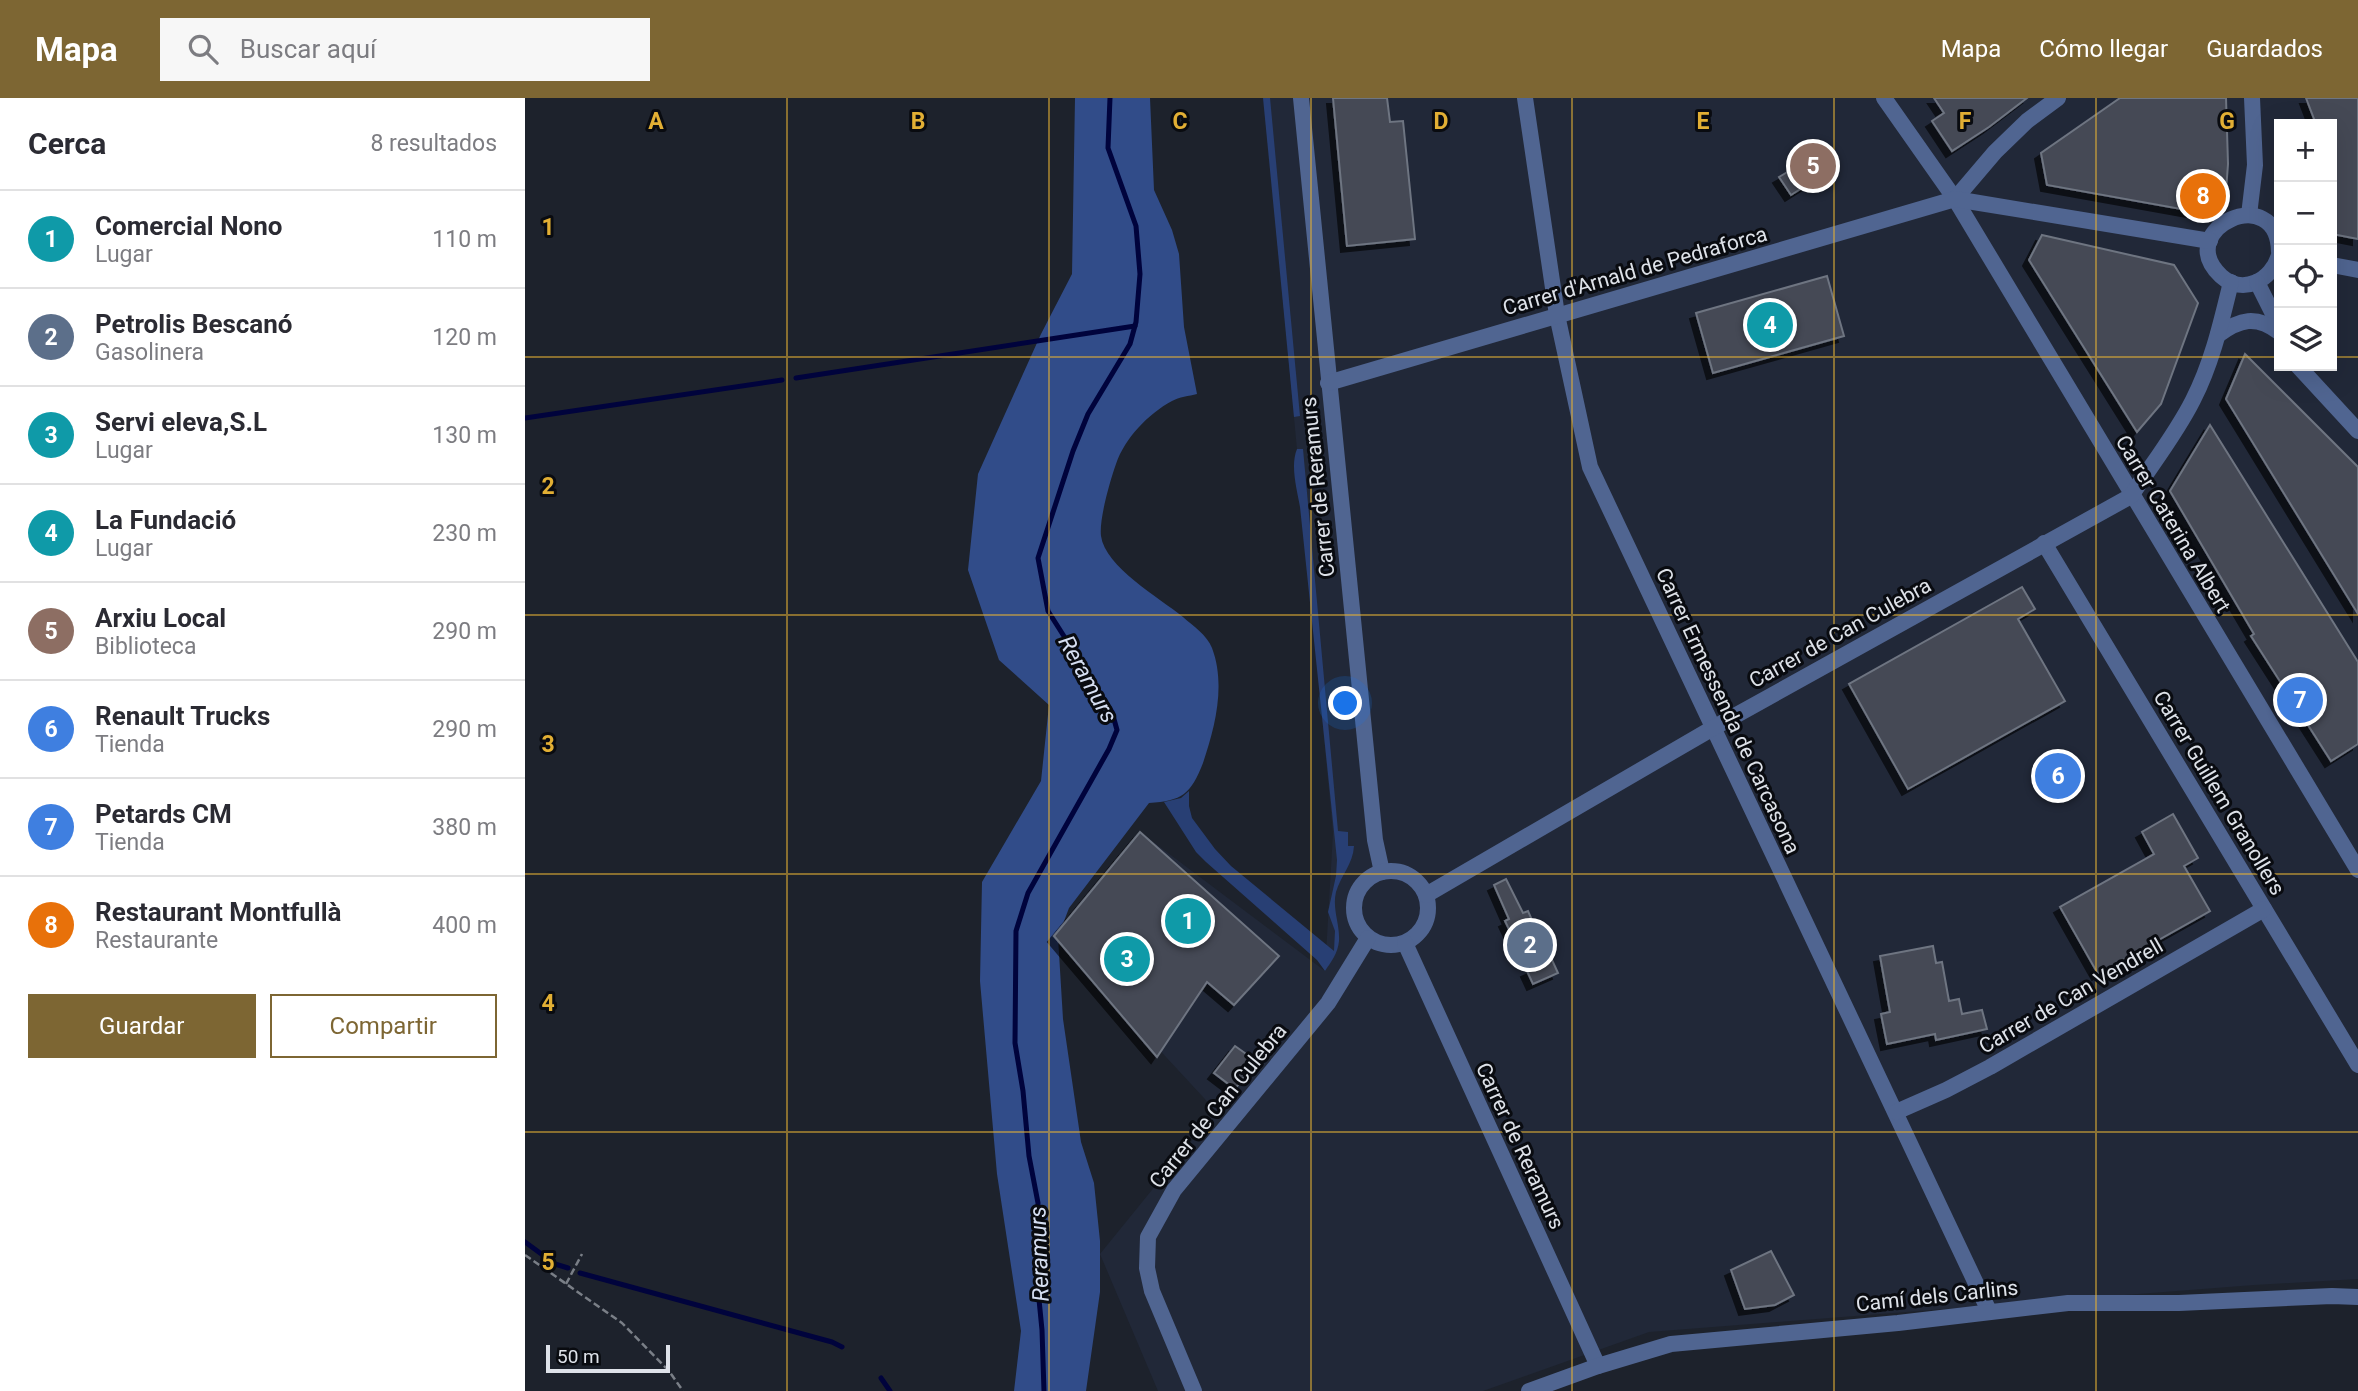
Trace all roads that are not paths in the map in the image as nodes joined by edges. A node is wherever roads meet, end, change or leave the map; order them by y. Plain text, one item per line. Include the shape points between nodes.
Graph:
1 (1301, 98) edge
2 (1525, 98) edge
3 (1884, 98) edge
4 (2058, 98) edge
5 (2252, 98) edge
6 (1955, 199) junction
7 (2249, 215) junction
8 (2210, 241) junction
9 (2277, 245) edge
10 (2274, 265) edge
11 (2337, 266) edge
12 (2358, 270) edge
13 (2231, 282) junction
14 (2257, 282) junction
15 (1557, 315) junction
16 (2274, 316) edge
17 (2274, 329) edge
18 (2218, 335) junction
19 (2303, 371) edge
20 (1328, 383) junction
21 (2358, 432) edge
22 (2131, 496) junction
23 (2044, 543) junction
24 (1713, 728) junction
25 (2358, 870) edge
26 (1382, 872) junction
27 (1426, 895) junction
28 (2264, 909) junction
29 (1368, 939) junction
30 (1405, 943) junction
31 (2358, 1065) edge
32 (1896, 1112) junction
33 (2358, 1287) edge
34 (2332, 1296) junction
35 (2358, 1297) edge
36 (1989, 1311) junction
37 (1598, 1366) junction
38 (1194, 1391) edge
39 (1529, 1391) edge

1 - 20 street, Carrer de Reramurs
2 - 15 street, Carrer Ermessenda de Carcasona
3 - 6 street, Carrer Caterina Albert
4 - 6 street via 1995,152
5 - 7 street via 2255,165
6 - 8 street
6 - 15 street, Carrer d'Arnald de Pedraforca
6 - 22 street, Carrer Caterina Albert
7 - 8 street via 2224,221
7 - 9 street via 2269,224
8 - 13 street via 2211,262
10 - 14 street via 2270,274
11 - 12 street
13 - 14 street
13 - 18 street
14 - 16 street
15 - 20 street, Carrer d'Arnald de Pedraforca
15 - 24 street, Carrer Ermessenda de Carcasona via 1590,467
17 - 18 street via 2258,321 2245,321
18 - 22 street via 2176,432
19 - 21 street
20 - 26 street, Carrer de Reramurs
22 - 23 street, Carrer de Can Culebra
22 - 25 street, Carrer Caterina Albert
23 - 24 street, Carrer de Can Culebra
23 - 28 street, Carrer Guillem Granollers
24 - 27 street, Carrer de Can Culebra
24 - 32 street, Carrer Ermessenda de Carcasona
26 - 27 street via 1406,874 1417,880
26 - 29 street via 1365,880 1357,892 1354,914
27 - 30 street via 1427,919
28 - 31 street, Carrer Guillem Granollers
28 - 32 street, Carrer de Can Vendrell via 1990,1067
29 - 30 street via 1384,945
29 - 38 street, Carrer de Can Culebra via 1328,1003 1174,1190 1148,1237 1152,1291
30 - 37 street, Carrer de Reramurs
32 - 36 street, Carrer Ermessenda de Carcasona
33 - 34 street
34 - 35 street, Camí dels Carlins
34 - 36 street, Camí dels Carlins via 2068,1303
36 - 37 street, Camí dels Carlins via 1671,1344
37 - 39 street, Camí dels Carlins

